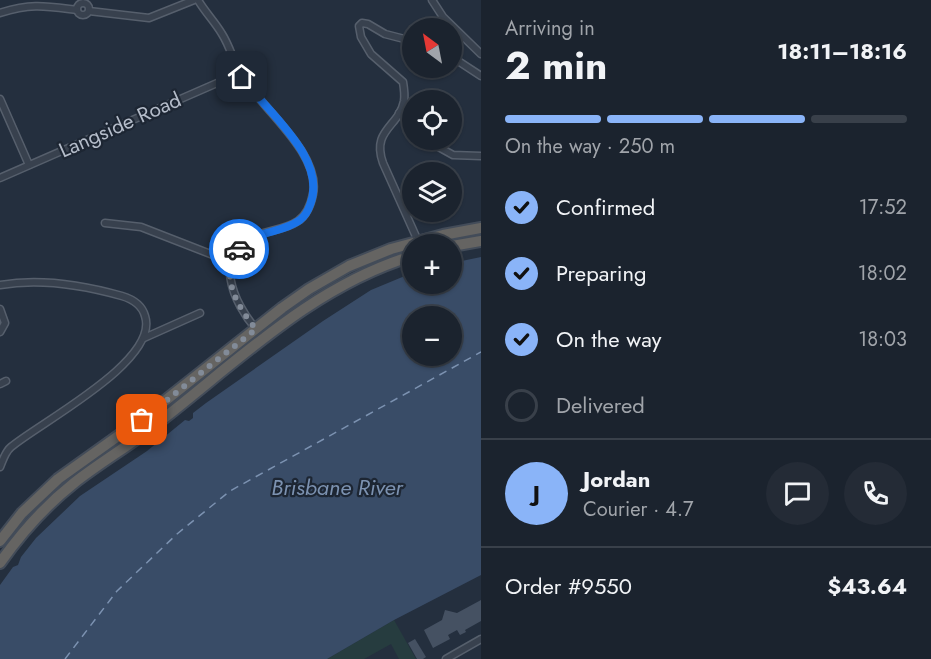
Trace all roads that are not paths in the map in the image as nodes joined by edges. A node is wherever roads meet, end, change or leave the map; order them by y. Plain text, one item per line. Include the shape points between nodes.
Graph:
1 (196, 0) edge
2 (432, 0) edge
3 (85, 2) edge
4 (77, 10) junction
5 (89, 11) junction
6 (0, 14) edge
7 (402, 38) edge
8 (481, 54) edge
9 (462, 64) edge
10 (240, 73) junction
11 (481, 76) edge
12 (0, 99) edge
13 (399, 113) junction
14 (402, 116) edge
15 (444, 150) edge
16 (481, 156) edge
17 (29, 165) junction
18 (0, 178) edge
19 (105, 223) dead end
20 (481, 228) edge
21 (415, 234) edge
22 (452, 234) edge
23 (481, 241) edge
24 (462, 244) edge
25 (402, 246) edge
26 (402, 259) edge
27 (231, 262) junction
28 (0, 285) edge
29 (0, 309) edge
30 (200, 313) dead end
31 (256, 329) junction
32 (0, 332) edge
33 (144, 338) junction
34 (0, 467) edge
35 (0, 541) edge
36 (0, 563) edge
37 (481, 639) edge
38 (446, 659) edge

1 - 5 street via 149,18
1 - 10 street via 223,36
2 - 8 street via 443,17
3 - 4 street
3 - 5 street
4 - 5 street via 84,15
4 - 6 street via 29,5
7 - 13 street via 368,24 359,27 371,54 403,80 404,102
9 - 11 street
10 - 17 street, Langside Road
10 - 27 street via 287,130 312,174 314,192 303,217 246,241
12 - 17 street
13 - 14 street
13 - 21 street via 382,136 380,152
15 - 16 street via 453,155
17 - 18 street, Langside Road
19 - 27 street via 141,227
20 - 22 highway
23 - 24 highway
25 - 31 highway via 337,272
26 - 36 highway via 348,282 289,319 160,422 60,495
27 - 31 street via 232,288
28 - 33 street via 64,284 125,297 137,303 144,314
29 - 32 street via 5,322
30 - 33 street
31 - 35 highway via 142,420 58,479 22,513
33 - 34 street via 133,356 87,395 9,449
37 - 38 street

